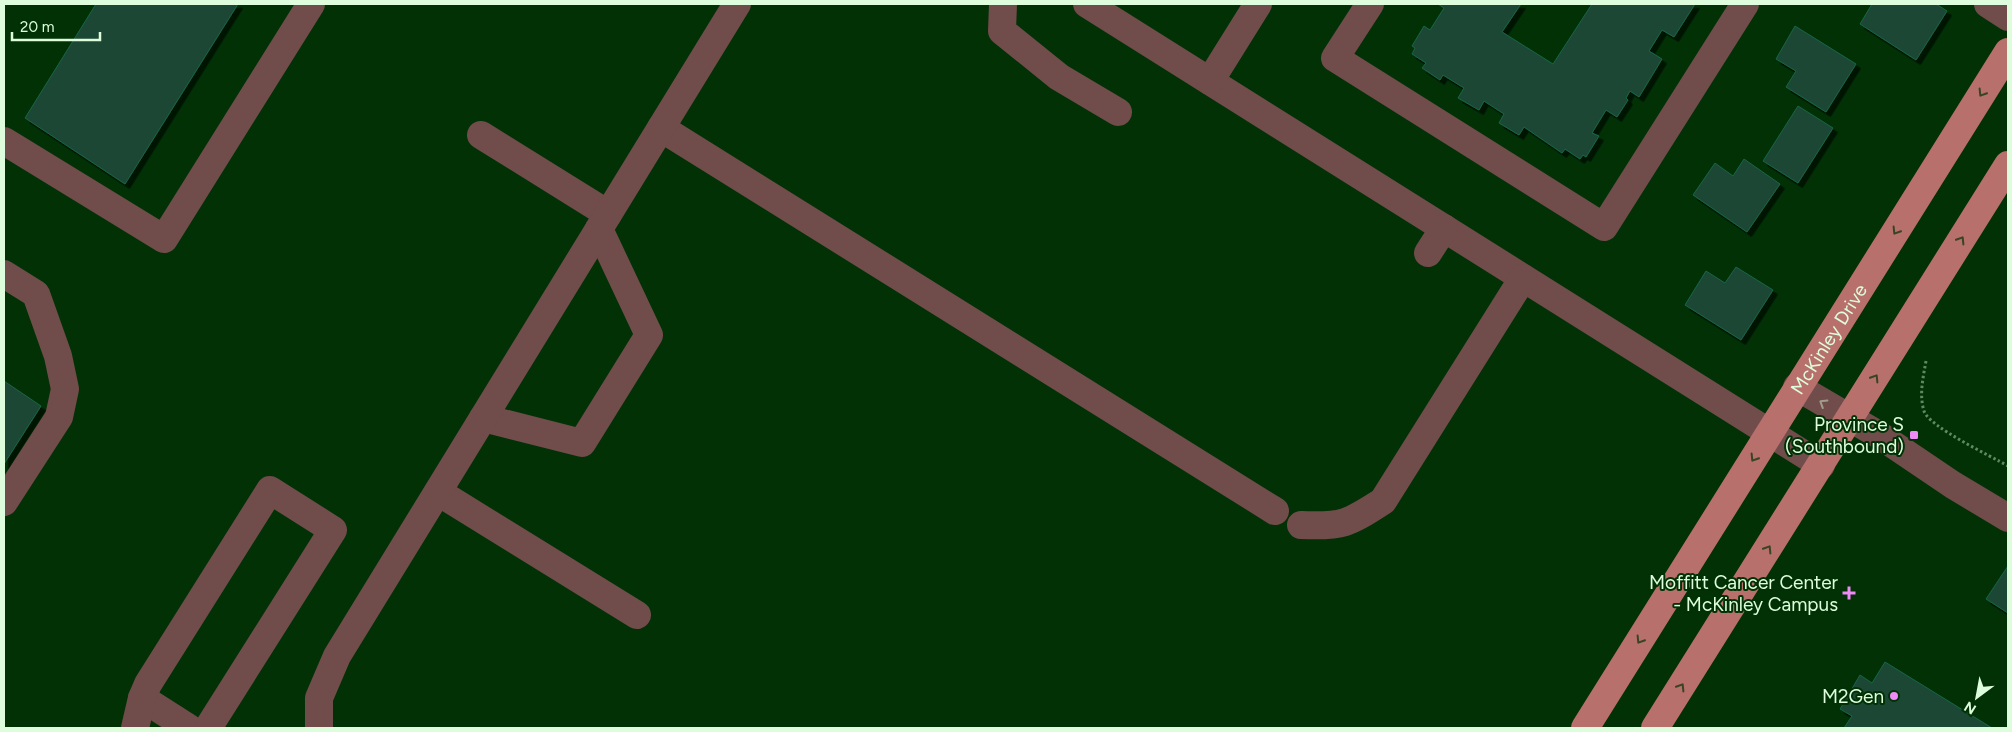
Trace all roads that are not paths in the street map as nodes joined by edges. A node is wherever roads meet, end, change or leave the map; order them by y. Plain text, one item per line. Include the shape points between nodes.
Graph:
1 (311, 4) edge
2 (737, 4) edge
3 (1003, 4) edge
4 (1087, 4) edge
5 (1258, 4) edge
6 (1370, 4) edge
7 (1745, 4) edge
8 (1988, 4) edge
9 (2008, 17) edge
10 (2008, 52) edge
11 (1210, 81) junction
12 (1118, 112) dead end
13 (661, 128) junction
14 (481, 134) dead end
15 (4, 141) edge
16 (2008, 165) edge
17 (603, 222) junction
18 (1444, 228) junction
19 (1428, 253) dead end
20 (4, 274) edge
21 (1523, 278) junction
22 (1797, 387) junction
23 (483, 418) junction
24 (1849, 419) junction
25 (1770, 432) junction
26 (1820, 465) junction
27 (438, 492) junction
28 (4, 502) edge
29 (1275, 511) dead end
30 (2008, 518) edge
31 (1301, 524) dead end
32 (636, 615) dead end
33 (142, 698) junction
34 (135, 728) edge
35 (189, 728) edge
36 (208, 728) edge
37 (319, 728) edge
38 (1585, 728) edge
39 (1656, 728) edge

1 - 15 street via 164,239
2 - 13 street
3 - 12 street via 1002,31 1059,77
4 - 11 street
5 - 11 street
6 - 7 street via 1336,58 1604,227
8 - 9 street
10 -> 22 main road, McKinley Drive
11 - 18 street
13 - 17 street
13 - 29 street
14 - 17 street
24 -> 16 main road
17 - 23 street
17 - 23 street via 649,335 582,443
18 - 19 street
18 - 21 street
20 - 28 street via 36,294 58,356 64,389 59,417
21 - 25 street
21 - 31 street via 1383,500 1351,521 1327,526
24 -> 22 street
22 - 25 main road, McKinley Drive
23 - 27 street
24 - 26 main road
24 - 30 street
25 - 26 street
25 -> 38 main road, McKinley Drive
39 -> 26 main road
27 - 32 street
27 - 37 street via 337,656 319,698
33 - 34 street
33 - 35 street
33 - 36 street via 270,490 333,530

